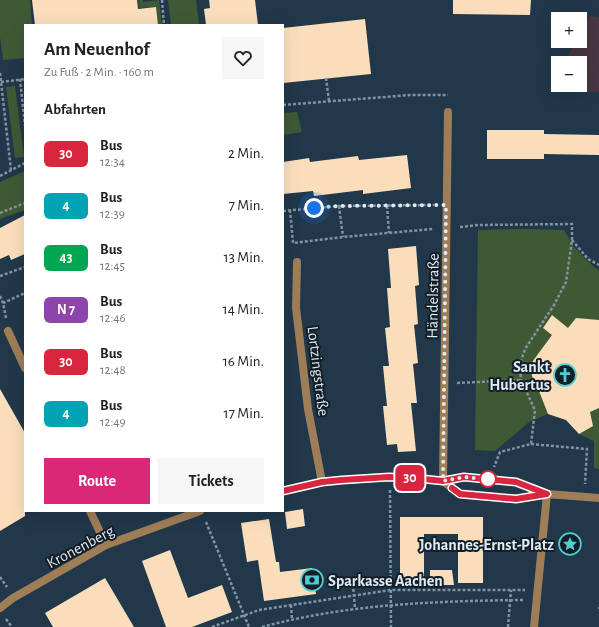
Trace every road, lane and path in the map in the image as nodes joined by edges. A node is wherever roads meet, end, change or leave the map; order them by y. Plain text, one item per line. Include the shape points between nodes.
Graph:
1 (162, 0) edge
2 (164, 24) edge
3 (0, 73) edge
4 (326, 78) dead end
5 (20, 79) junction
6 (24, 79) edge
7 (1, 82) junction
8 (448, 96) dead end
9 (329, 101) junction
10 (284, 105) edge
11 (448, 112) dead end
12 (24, 117) edge
13 (24, 164) edge
14 (11, 170) junction
15 (0, 176) edge
16 (24, 203) edge
17 (446, 205) junction
18 (339, 206) junction
19 (387, 206) junction
20 (290, 210) junction
21 (284, 211) edge
22 (0, 213) edge
23 (447, 228) junction
24 (389, 233) junction
25 (342, 237) junction
26 (572, 240) junction
27 (297, 262) dead end
28 (599, 265) edge
29 (24, 267) edge
30 (0, 276) edge
31 (24, 293) edge
32 (0, 296) edge
33 (3, 303) junction
34 (8, 331) joint
35 (24, 366) edge
36 (521, 380) junction
37 (444, 383) junction
38 (531, 444) junction
39 (500, 452) dead end
40 (389, 477) junction
41 (443, 481) junction
42 (322, 482) junction
43 (284, 491) edge
44 (547, 494) junction
45 (584, 497) junction
46 (599, 498) edge
47 (90, 512) edge
48 (202, 514) edge
49 (106, 545) junction
50 (353, 584) dead end
51 (391, 590) junction
52 (511, 590) junction
53 (538, 590) junction
54 (354, 595) junction
55 (510, 600) junction
56 (537, 600) junction
57 (291, 605) junction
58 (391, 605) junction
59 (0, 608) edge
60 (355, 609) junction
61 (244, 615) junction
62 (292, 619) junction
63 (212, 627) edge
64 (248, 627) edge
65 (262, 627) edge
66 (391, 627) edge
67 (508, 627) edge
68 (534, 627) edge

1 - 2 path
3 - 7 path
4 - 9 path
5 - 6 path
5 - 7 path
5 - 12 path
7 - 14 path
8 - 9 path via 410,95
9 - 10 path
11 - 17 street, Händelstraße
13 - 14 path
14 - 15 path
16 - 22 path
17 - 19 path
17 - 23 street, Händelstraße
18 - 19 path
18 - 20 path
18 - 25 path
19 - 24 path
20 - 21 path
20 - 25 path via 293,243
23 - 24 path
23 - 26 path via 478,225 572,224
23 - 37 street, Händelstraße
24 - 25 path
26 - 28 path via 588,259
26 - 36 path via 566,282 525,349 520,364
27 - 42 street, Lortzingstraße via 296,308 308,410
29 - 30 path
31 - 33 path
32 - 33 path
33 - 34 path
34 - 35 street
36 - 37 path
36 - 38 path via 535,410
37 - 41 street, Händelstraße
38 - 39 path
38 - 45 path via 587,449
40 - 41 street
40 - 42 street
40 - 51 path
41 - 44 street via 464,477 516,482
41 - 44 street via 460,494 516,499
42 - 43 street
44 - 45 street
44 - 53 street
45 - 46 street
47 - 49 street
48 - 49 street, Kronenberg
48 - 61 path
49 - 59 street, Kronenberg
50 - 54 path
51 - 52 path
51 - 54 path
51 - 58 path
52 - 53 path
52 - 55 path
53 - 56 street
54 - 57 path
54 - 60 path
55 - 56 path
55 - 58 path
55 - 67 path
56 - 68 street
57 - 61 path
57 - 62 path
58 - 60 path
58 - 66 path
60 - 62 path
61 - 63 path
61 - 64 path
62 - 65 path

